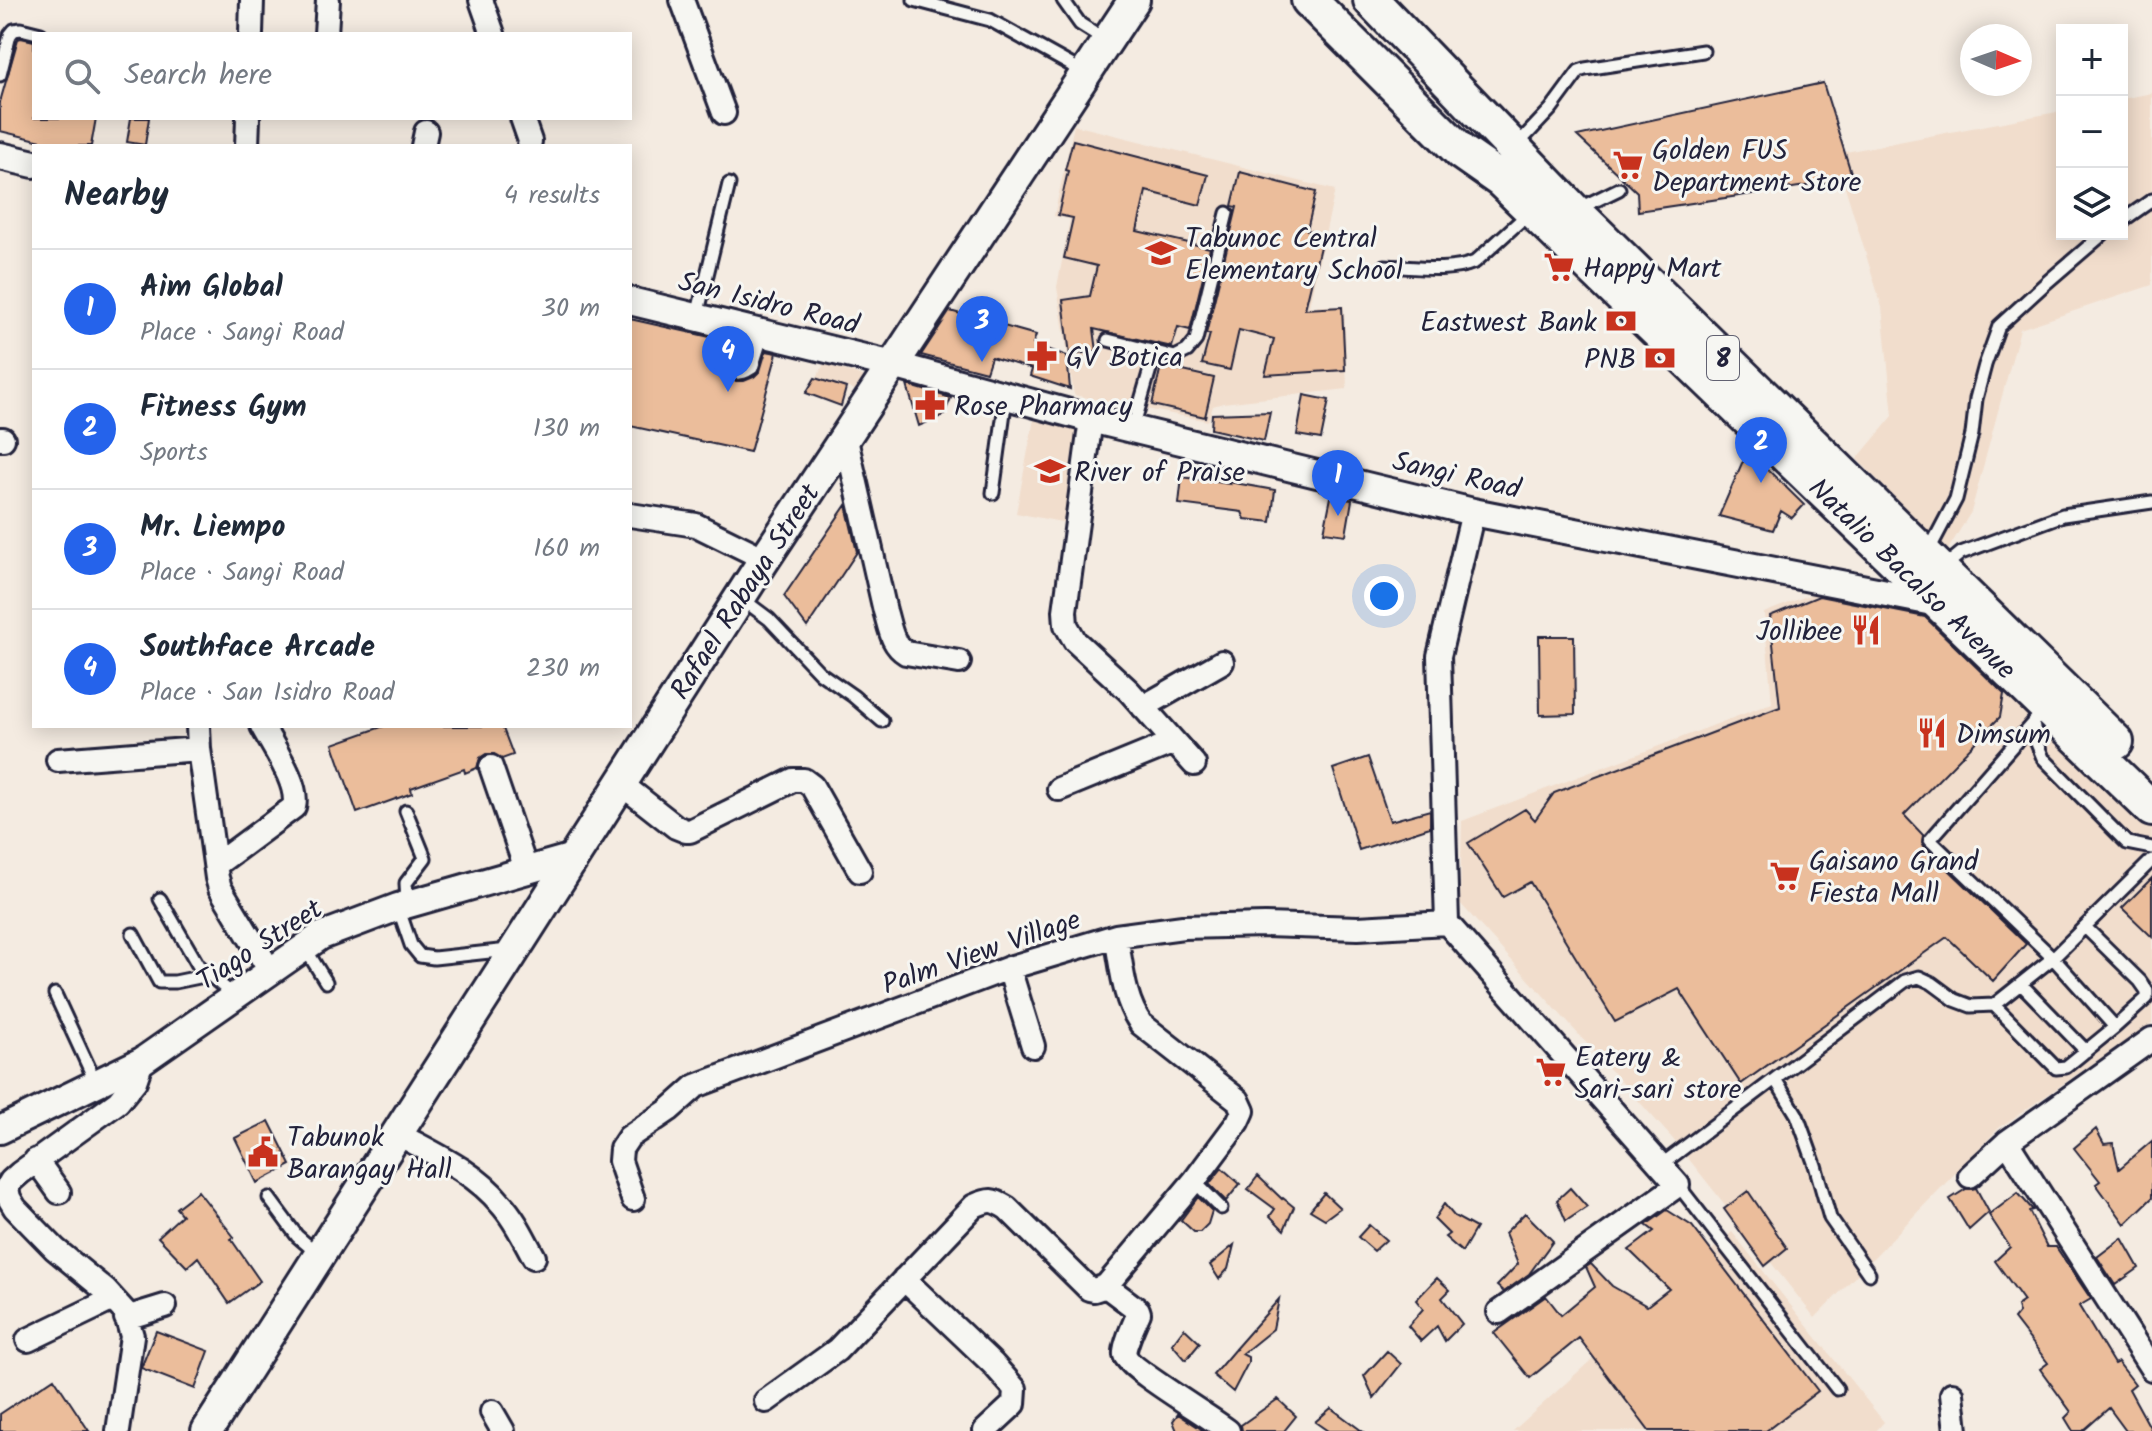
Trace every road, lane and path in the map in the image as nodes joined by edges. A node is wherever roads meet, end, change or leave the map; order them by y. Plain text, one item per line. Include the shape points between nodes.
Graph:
1 (252, 0) edge
2 (328, 0) edge
3 (481, 0) edge
4 (682, 0) edge
5 (914, 0) edge
6 (1063, 0) edge
7 (1134, 0) edge
8 (1309, 0) edge
9 (1338, 0) edge
10 (1371, 0) edge
11 (33, 32) edge
12 (251, 32) edge
13 (326, 32) edge
14 (492, 32) edge
15 (1107, 42) junction
16 (1703, 51) dead end
17 (0, 75) edge
18 (1084, 76) junction
19 (724, 113) dead end
20 (248, 120) edge
21 (523, 120) edge
22 (247, 144) edge
23 (529, 144) edge
24 (0, 156) edge
25 (1512, 162) junction
26 (32, 164) edge
27 (729, 184) dead end
28 (1619, 189) dead end
29 (2152, 200) edge
30 (1532, 210) junction
31 (1574, 211) junction
32 (1227, 213) dead end
33 (2128, 217) edge
34 (2096, 240) edge
35 (1385, 266) dead end
36 (632, 301) edge
37 (710, 320) junction
38 (763, 333) junction
39 (1108, 340) dead end
40 (1155, 352) junction
41 (893, 365) junction
42 (1006, 396) junction
43 (1091, 419) junction
44 (1133, 429) junction
45 (845, 435) junction
46 (993, 493) dead end
47 (2152, 502) edge
48 (1473, 512) junction
49 (632, 515) edge
50 (762, 563) junction
51 (1933, 579) junction
52 (741, 597) junction
53 (959, 662) dead end
54 (1222, 662) dead end
55 (1143, 707) junction
56 (2040, 715) junction
57 (882, 721) dead end
58 (198, 728) edge
59 (263, 728) edge
60 (1174, 742) junction
61 (199, 749) junction
62 (58, 760) dead end
63 (1194, 764) dead end
64 (491, 767) dead end
65 (2152, 778) edge
66 (620, 783) junction
67 (1059, 789) dead end
68 (2152, 809) edge
69 (406, 811) dead end
70 (2152, 848) edge
71 (573, 857) junction
72 (2152, 860) edge
73 (217, 864) junction
74 (526, 869) junction
75 (860, 871) dead end
76 (160, 899) dead end
77 (403, 906) junction
78 (1447, 923) junction
79 (2085, 927) junction
80 (133, 934) dead end
81 (1116, 936) junction
82 (305, 947) junction
83 (511, 954) junction
84 (2053, 958) junction
85 (1009, 968) junction
86 (270, 971) junction
87 (209, 975) junction
88 (326, 982) dead end
89 (2021, 984) junction
90 (55, 994) dead end
91 (230, 1000) junction
92 (1994, 1005) junction
93 (2115, 1027) junction
94 (2152, 1039) edge
95 (1033, 1046) dead end
96 (2086, 1051) junction
97 (142, 1061) junction
98 (1775, 1079) junction
99 (96, 1083) junction
100 (0, 1130) edge
101 (398, 1134) junction
102 (2007, 1142) junction
103 (36, 1160) junction
104 (1661, 1165) junction
105 (1970, 1176) dead end
106 (1194, 1181) junction
107 (1678, 1185) junction
108 (59, 1192) dead end
109 (269, 1198) dead end
110 (633, 1199) dead end
111 (1221, 1208) dead end
112 (319, 1255) junction
113 (534, 1257) dead end
114 (1869, 1274) dead end
115 (904, 1279) junction
116 (1106, 1286) junction
117 (113, 1299) junction
118 (165, 1306) dead end
119 (1499, 1312) dead end
120 (126, 1318) junction
121 (28, 1340) dead end
122 (2152, 1369) edge
123 (1837, 1389) dead end
124 (1952, 1394) dead end
125 (766, 1401) dead end
126 (208, 1430) edge
127 (118, 1431) edge
128 (985, 1431) edge
129 (1228, 1431) edge
130 (1956, 1431) edge

1 - 12 street
2 - 13 street
3 - 14 street
4 - 19 street
5 - 18 lane via 990,20
6 - 15 lane via 1080,24
7 - 15 main road, Rafael Rabaya Street
8 - 25 main road, Natalio Bacalso Avenue via 1461,152
9 - 25 main road, Natalio Bacalso Avenue / 8 via 1475,137
10 - 25 main road, Natalio Bacalso Avenue
11 - 17 lane via 21,29 10,35
15 - 18 main road, Rafael Rabaya Street
16 - 25 lane via 1579,71
18 - 41 main road, Rafael Rabaya Street
20 - 22 street
21 - 23 street
24 - 26 street
25 - 30 main road, Natalio Bacalso Avenue / 8
25 - 31 main road, Natalio Bacalso Avenue / 8
27 - 37 lane
28 - 31 lane
29 - 33 lane
30 - 35 lane via 1465,266
30 - 51 main road, Natalio Bacalso Avenue / 8
31 - 51 main road, Natalio Bacalso Avenue / 8
32 - 40 lane via 1196,340 1175,357
34 - 51 lane via 1999,326
36 - 37 street, San Isidro Road
37 - 38 street, San Isidro Road
37 - 38 lane via 718,365 725,372 752,368
38 - 41 street, San Isidro Road
39 - 40 lane
40 - 44 lane
41 - 42 street, Sangi Road
41 - 45 main road, Rafael Rabaya Street
42 - 43 street, Sangi Road
42 - 46 lane
43 - 44 street, Sangi Road
43 - 55 street via 1066,625 1075,641
44 - 48 street, Sangi Road
45 - 50 main road, Rafael Rabaya Street
45 - 53 street via 893,640 906,653
47 - 51 lane via 2063,515 1961,553
48 - 51 street, Sangi Road
48 - 78 street via 1439,656
49 - 50 street via 696,525 751,552
50 - 52 main road, Rafael Rabaya Street
51 - 56 main road, Natalio Bacalso Avenue / 8
51 - 65 main road, Natalio Bacalso Avenue / 8
52 - 57 lane via 820,673
52 - 66 main road, Rafael Rabaya Street
54 - 55 street
55 - 60 street
56 - 68 main road, Natalio Bacalso Avenue / 8
56 - 70 lane via 2036,741 2043,758 2127,843
56 - 84 lane via 1930,840
58 - 61 street
59 - 73 street via 293,784 294,807
60 - 63 street
60 - 67 street
61 - 62 street
61 - 73 street
64 - 74 street
66 - 71 main road, Rafael Rabaya Street
66 - 75 street via 676,827 690,831 793,780 804,780
69 - 77 lane via 425,858 406,883
71 - 74 street, Tiago Street
71 - 83 main road, Rafael Rabaya Street
72 - 79 lane
73 - 86 street via 220,888
74 - 77 street, Tiago Street
76 - 87 lane
77 - 82 street, Tiago Street
77 - 83 lane via 411,945 420,956
78 - 81 street, Palm View Village via 1183,927
78 - 104 street
79 - 84 lane
79 - 93 lane via 2147,991 2147,998
80 - 87 lane via 159,982
81 - 85 street, Palm View Village
81 - 106 street via 1127,999 1141,1024 1238,1100 1243,1111
82 - 86 street, Tiago Street
82 - 88 lane
83 - 101 main road, Rafael Rabaya Street
84 - 89 lane
84 - 93 lane
85 - 95 street
85 - 110 street, Palm View Village via 696,1086 629,1137 621,1149
86 - 91 street, Tiago Street
87 - 91 lane via 226,989
89 - 92 lane
89 - 96 lane
90 - 99 lane
91 - 97 street, Tiago Street
92 - 96 lane via 2056,1068 2066,1067
92 - 98 lane via 1971,1006 1919,977 1905,981
93 - 96 lane
94 - 102 street
97 - 99 street, Tiago Street
97 - 103 street via 135,1081 118,1102
98 - 104 lane
98 - 114 lane via 1797,1115 1830,1218
99 - 100 street, Tiago Street
101 - 112 main road, Rafael Rabaya Street
101 - 113 street via 485,1187
102 - 105 street
102 - 122 street
103 - 108 street
103 - 117 street via 11,1181 9,1198 55,1249
104 - 107 street
106 - 111 lane
106 - 116 street
107 - 119 street
107 - 123 lane
109 - 112 lane via 297,1236
112 - 126 main road, Rafael Rabaya Street
115 - 116 street via 974,1206 995,1200 1089,1289
115 - 125 street via 837,1350
115 - 128 street via 1015,1389 1014,1404
116 - 129 street via 1139,1313 1127,1359
117 - 120 street
117 - 121 street
118 - 120 street
120 - 127 street via 132,1336
124 - 130 street

